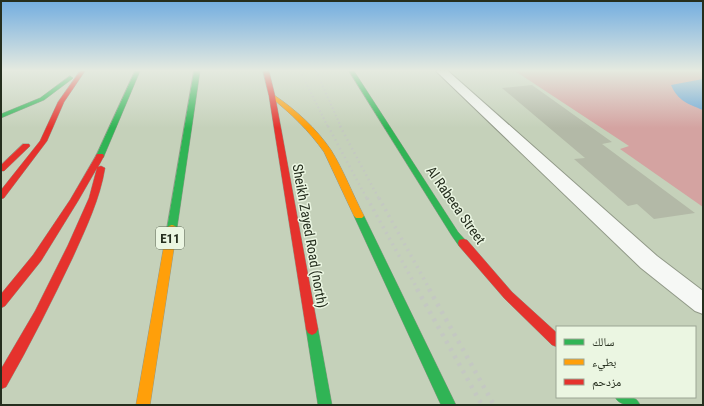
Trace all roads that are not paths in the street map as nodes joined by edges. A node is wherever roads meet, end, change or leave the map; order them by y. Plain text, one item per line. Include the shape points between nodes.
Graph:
1 (54, 90) edge
2 (70, 90) edge
3 (130, 90) edge
4 (193, 90) edge
5 (270, 90) edge
6 (363, 90) edge
7 (461, 90) edge
8 (272, 96) junction
9 (1, 116) edge
10 (54, 116) junction
11 (102, 153) junction
12 (1, 169) edge
13 (1, 196) edge
14 (1, 303) edge
15 (703, 304) edge
16 (556, 340) edge
17 (1, 382) edge
18 (623, 398) edge
19 (143, 405) edge
20 (325, 405) edge
21 (449, 405) edge
22 (633, 405) edge

1 - 9 main road via 42,100
2 - 10 main road
3 - 11 main road
4 - 19 main road, E11
5 - 8 main road, Sheikh Zayed Road (north)
6 - 16 main road, Al Rabeea Street via 455,234 508,295
7 - 15 street via 649,262
8 - 20 main road, Sheikh Zayed Road (north)
8 - 21 main road via 308,125 328,152
10 - 12 main road
10 - 13 main road via 43,141
11 - 14 main road via 49,241
11 - 17 main road via 100,176 91,204 43,306
18 - 22 main road

